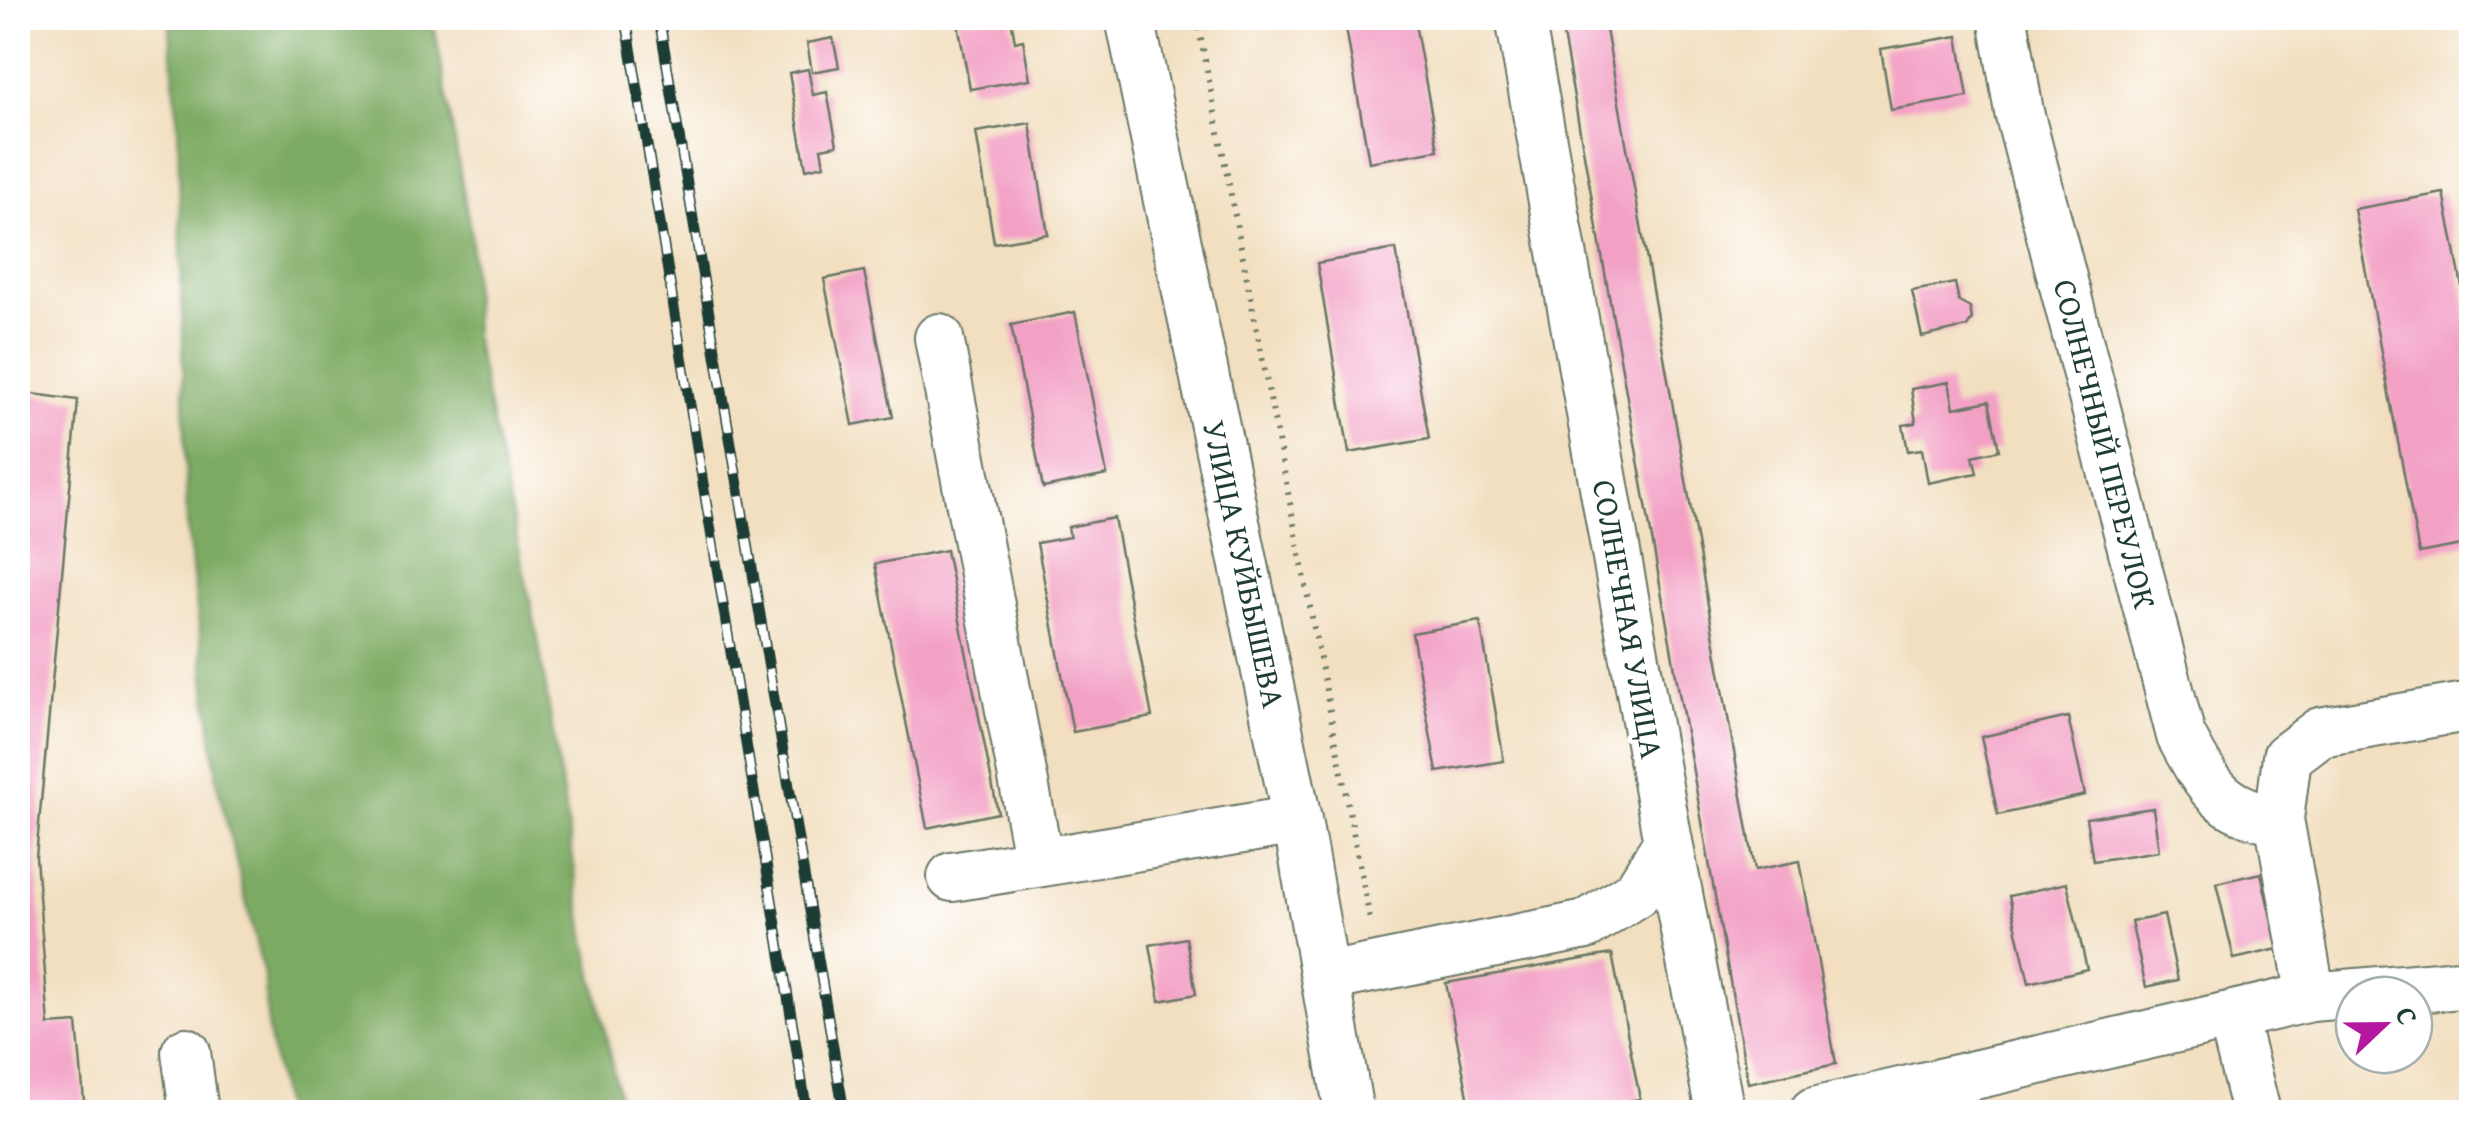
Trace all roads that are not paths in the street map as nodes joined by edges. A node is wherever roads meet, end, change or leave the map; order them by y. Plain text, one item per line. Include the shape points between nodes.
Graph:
1 (1130, 18) edge
2 (1520, 18) edge
3 (2003, 18) edge
4 (940, 338) dead end
5 (2472, 706) edge
6 (2279, 818) junction
7 (1297, 820) junction
8 (1668, 842) junction
9 (1039, 862) junction
10 (952, 877) dead end
11 (1327, 977) junction
12 (2472, 982) edge
13 (2310, 996) junction
14 (2232, 1016) junction
15 (186, 1052) dead end
16 (194, 1112) edge
17 (1349, 1112) edge
18 (1720, 1112) edge
19 (1814, 1112) edge
20 (2256, 1112) edge

1 - 7 street, УЛИЦА КУЙБЫШЕВА
2 - 8 street, СОЛНЕЧНАЯ УЛИЦА
3 - 6 street, СОЛНЕЧНЫЙ ПЕРЕУЛОК via 2020,112 2181,736 2210,790 2248,815
4 - 9 street
5 - 6 street via 2320,732 2287,757
6 - 13 street
7 - 9 street
7 - 11 street, УЛИЦА КУЙБЫШЕВА
8 - 11 street via 1636,892 1586,925
8 - 18 street, СОЛНЕЧНАЯ УЛИЦА
9 - 10 street
11 - 17 street, УЛИЦА КУЙБЫШЕВА
12 - 13 street
13 - 14 street
14 - 19 street
14 - 20 street
15 - 16 street

